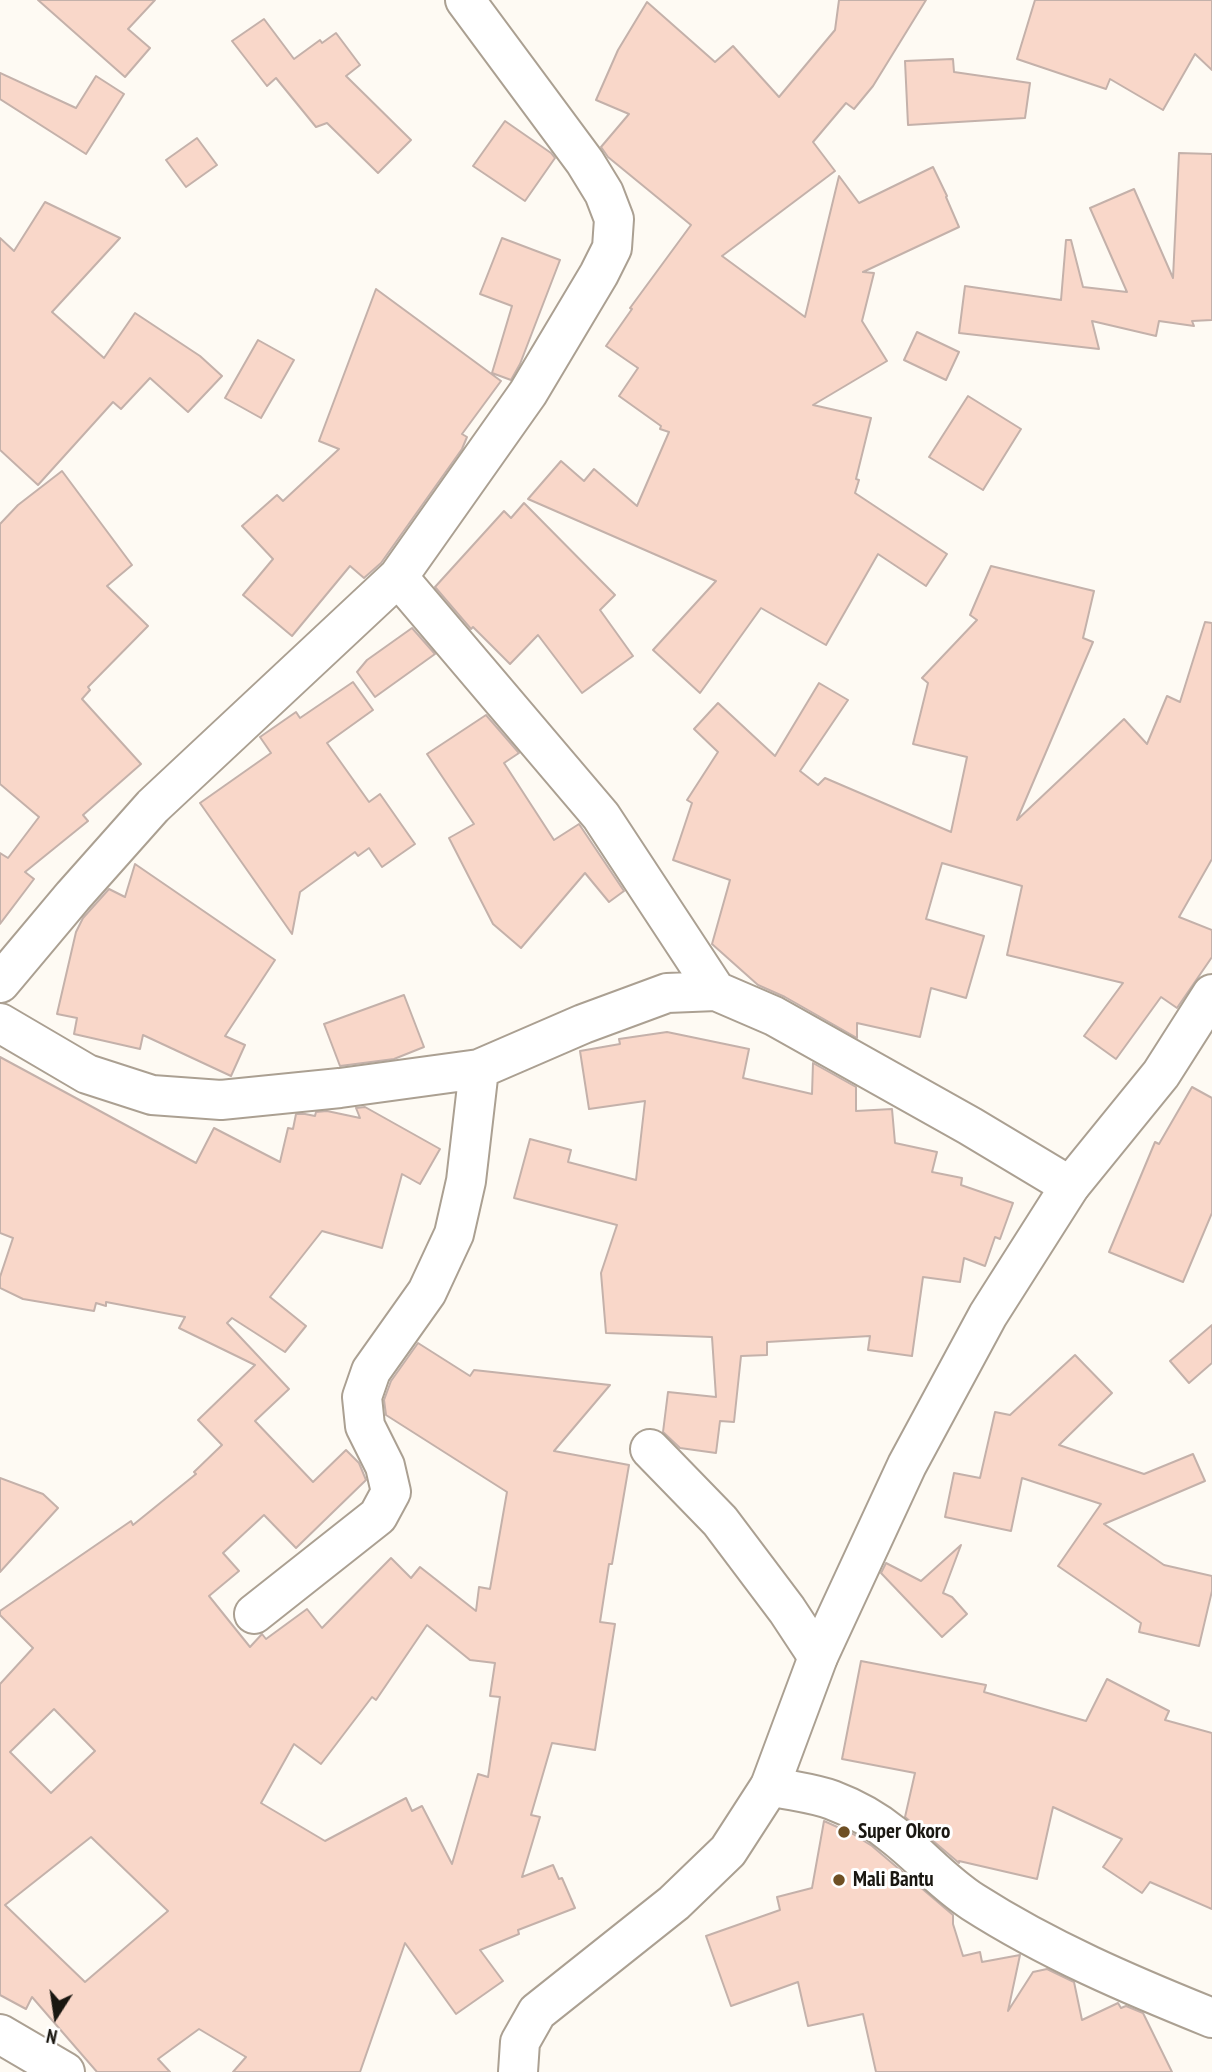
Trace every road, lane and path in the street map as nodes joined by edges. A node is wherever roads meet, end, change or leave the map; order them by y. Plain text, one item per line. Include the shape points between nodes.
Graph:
1 (465, 0) edge
2 (398, 577) junction
3 (0, 983) edge
4 (716, 991) junction
5 (1212, 994) edge
6 (0, 1023) edge
7 (479, 1069) junction
8 (1070, 1186) junction
9 (650, 1449) dead end
10 (254, 1614) dead end
11 (818, 1657) junction
12 (770, 1786) junction
13 (1211, 2011) edge
14 (0, 2034) edge
15 (65, 2072) edge
16 (518, 2072) edge

1 - 2 street via 604,193 614,219 612,248 528,393
2 - 3 street via 153,806
2 - 4 street via 601,816
4 - 7 street via 667,993
4 - 8 street via 774,1016
5 - 8 street via 1161,1074
6 - 7 street via 87,1074 152,1095 221,1100
7 - 10 street via 466,1181 454,1234 427,1293 371,1371 362,1397 365,1426 385,1466 391,1492 378,1516
8 - 11 street via 988,1315 907,1465
9 - 11 street via 720,1521
11 - 12 street
12 - 13 street via 831,1800 859,1813 892,1834 971,1901 1017,1929 1103,1972
12 - 16 street via 728,1851 674,1903 537,2012 520,2042
14 - 15 street

